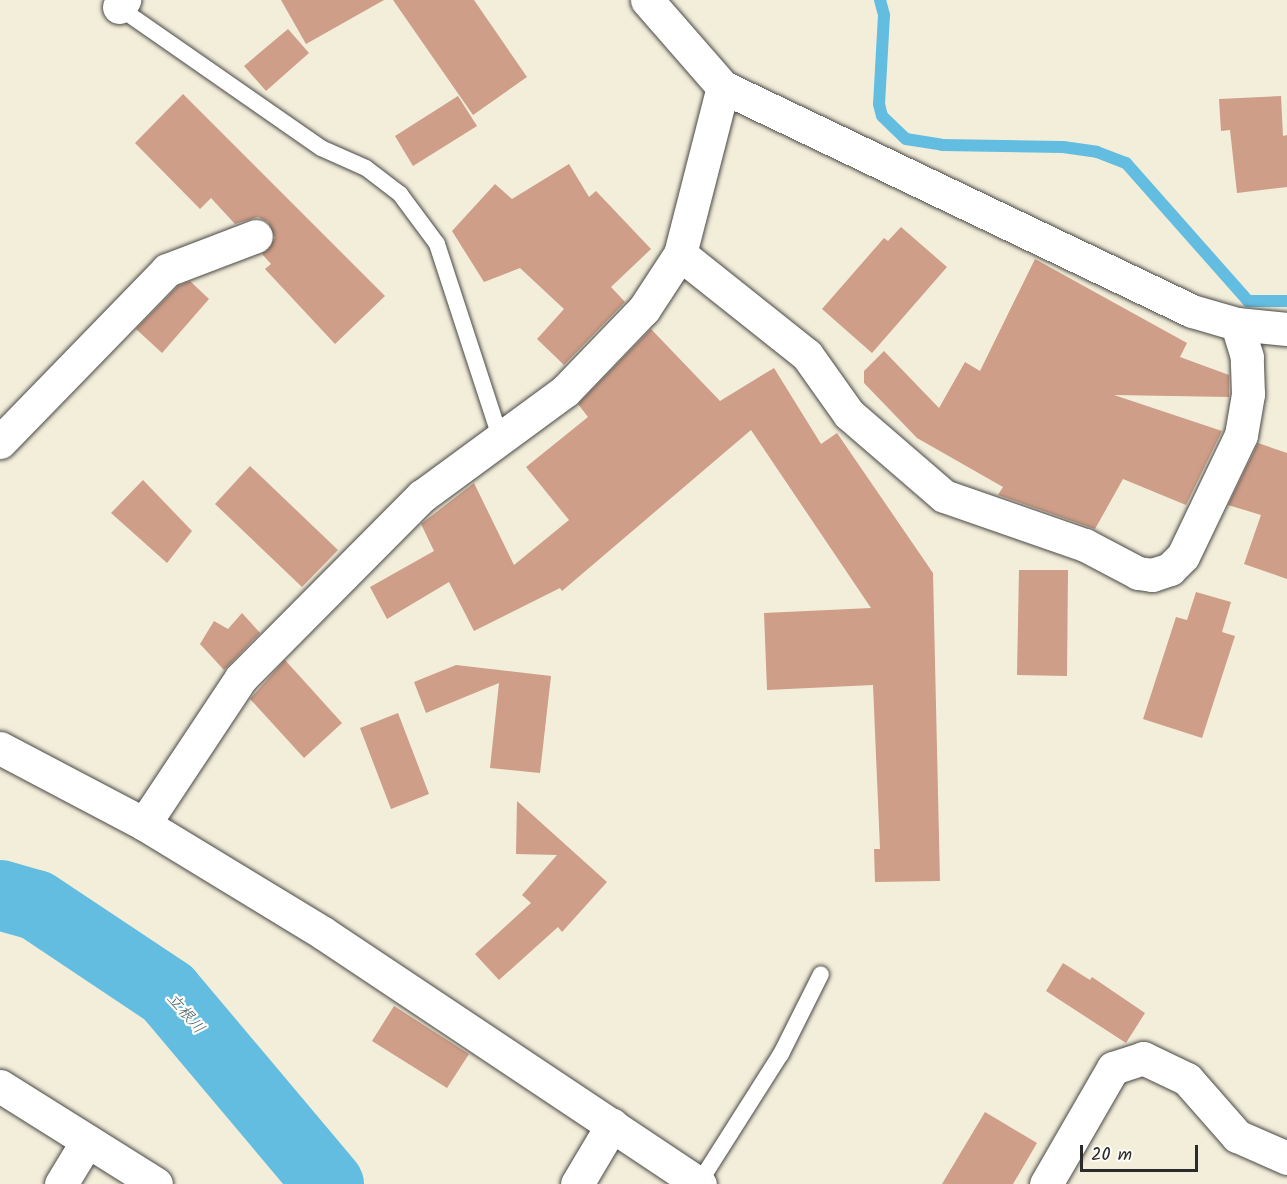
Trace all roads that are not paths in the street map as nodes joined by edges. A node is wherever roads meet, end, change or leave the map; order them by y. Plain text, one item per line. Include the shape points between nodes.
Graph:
1 (647, 0) edge
2 (117, 2) edge
3 (723, 87) junction
4 (256, 236) dead end
5 (680, 254) junction
6 (1237, 324) junction
7 (1287, 329) edge
8 (501, 440) junction
9 (0, 442) edge
10 (0, 748) edge
11 (144, 824) junction
12 (821, 974) dead end
13 (0, 1086) edge
14 (612, 1125) junction
15 (87, 1141) junction
16 (1287, 1158) edge
17 (579, 1179) edge
18 (61, 1184) edge
19 (156, 1184) edge
20 (699, 1184) edge
21 (1046, 1184) edge

1 - 3 street
2 - 8 lane via 321,148 366,168 400,194 437,244
3 - 5 street
3 - 6 street via 1088,263 1191,310
4 - 9 street via 167,270
5 - 6 street via 807,355 849,414 944,496 1085,545 1138,573 1152,575 1170,569 1183,556 1241,435 1248,394 1247,357
5 - 8 street via 636,317 565,391
6 - 7 street
8 - 11 street via 422,496 241,678
10 - 11 street
11 - 14 street via 323,933
12 - 20 lane via 781,1054
13 - 15 street
14 - 17 street
14 - 20 street
15 - 18 street
15 - 19 street
16 - 21 street via 1237,1136 1186,1079 1143,1058 1113,1068

